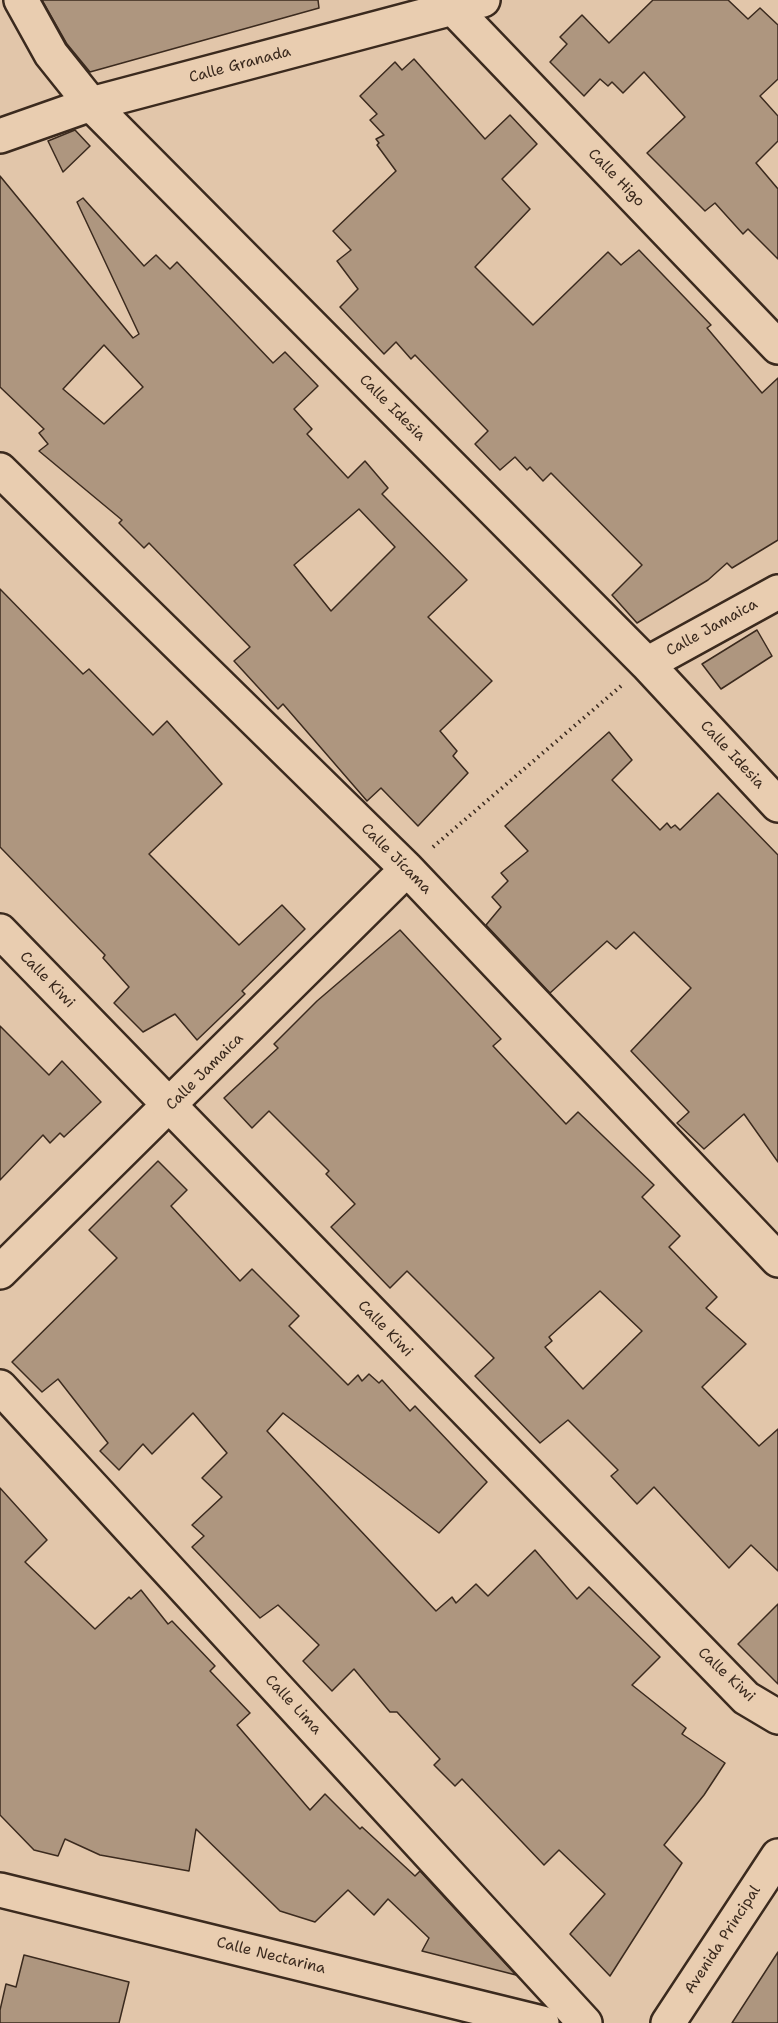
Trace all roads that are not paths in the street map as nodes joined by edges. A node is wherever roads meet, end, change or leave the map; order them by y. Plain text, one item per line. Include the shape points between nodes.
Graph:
1 (21, 0) edge
2 (468, 4) edge
3 (91, 104) junction
4 (0, 136) edge
5 (778, 347) edge
6 (0, 470) edge
7 (778, 592) edge
8 (647, 664) junction
9 (778, 805) edge
10 (407, 869) junction
11 (0, 931) edge
12 (169, 1107) junction
13 (778, 1260) edge
14 (0, 1272) edge
15 (0, 1388) edge
16 (778, 1717) edge
17 (778, 1856) edge
18 (0, 1890) edge
19 (542, 2023) edge
20 (585, 2023) edge
21 (668, 2023) edge

1 - 3 street, Calle Idesia via 51,54
2 - 3 street, Calle Granada
2 - 5 street, Calle Higo
3 - 4 street, Calle Granada
3 - 8 street, Calle Idesia
6 - 10 street, Calle Jícama
7 - 8 street, Calle Jamaica
8 - 9 street, Calle Idesia
10 - 12 street, Calle Jamaica
10 - 13 street, Calle Jícama
11 - 12 street, Calle Kiwi
12 - 14 street, Calle Jamaica
12 - 16 street, Calle Kiwi via 746,1698
15 - 20 street, Calle Lima
17 - 21 street, Avenida Principal
18 - 19 street, Calle Nectarina

